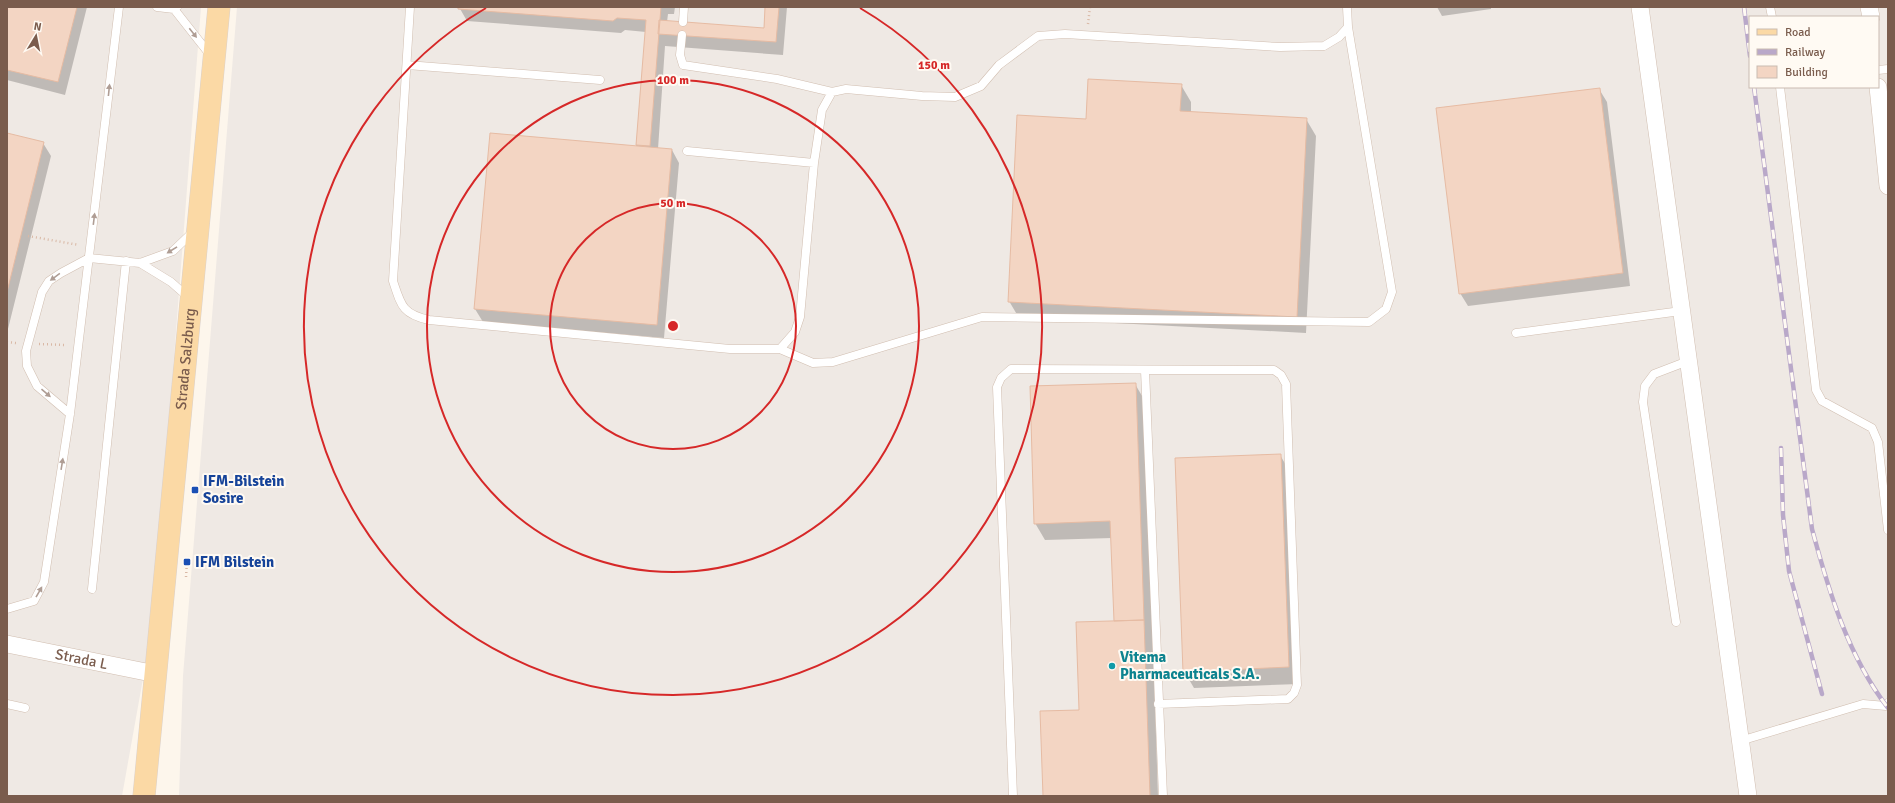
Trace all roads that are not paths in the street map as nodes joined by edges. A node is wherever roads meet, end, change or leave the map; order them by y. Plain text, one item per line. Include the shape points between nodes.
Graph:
1 (119, 7) edge
2 (157, 7) edge
3 (219, 7) edge
4 (410, 7) edge
5 (684, 7) edge
6 (1347, 7) edge
7 (1640, 7) edge
8 (175, 8) edge
9 (683, 22) dead end
10 (1348, 27) junction
11 (682, 35) dead end
12 (214, 60) junction
13 (407, 65) junction
14 (600, 80) dead end
15 (1780, 88) edge
16 (1878, 88) edge
17 (832, 92) junction
18 (687, 151) dead end
19 (814, 163) junction
20 (1888, 186) edge
21 (197, 227) junction
22 (89, 258) junction
23 (126, 261) junction
24 (140, 263) junction
25 (191, 301) junction
26 (1681, 311) junction
27 (1516, 333) dead end
28 (780, 348) junction
29 (1688, 361) junction
30 (1144, 370) junction
31 (70, 414) junction
32 (1888, 530) edge
33 (92, 589) dead end
34 (7, 609) edge
35 (1676, 622) dead end
36 (7, 644) edge
37 (156, 674) junction
38 (1888, 703) edge
39 (7, 704) edge
40 (1158, 704) junction
41 (25, 708) dead end
42 (153, 711) junction
43 (1740, 741) junction
44 (136, 796) edge
45 (144, 796) edge
46 (154, 796) edge
47 (1013, 796) edge
48 (1163, 796) edge
49 (1748, 796) edge

22 -> 1 lane
2 - 8 lane
3 - 12 main road, Strada Salzburg
4 - 13 lane
5 - 9 lane
6 - 10 lane
7 - 26 street
8 -> 12 lane
10 - 17 lane via 1339,37 1324,46 1280,47 1087,35 1038,36 998,65 981,86 956,97 846,89
10 - 28 lane via 1392,292 1386,309 1369,322 982,317 833,362 813,363
11 - 17 lane via 680,56 683,65 777,79
12 - 21 main road, Strada Salzburg
13 - 14 lane
13 - 28 lane via 392,281 401,306 415,317 730,349
15 - 32 lane via 1816,390 1822,401 1872,428 1878,442
16 - 20 street
17 - 19 lane via 822,110
18 - 19 lane
19 - 28 lane via 800,317 795,332
21 -> 24 lane via 173,251
21 - 25 main road, Strada Salzburg
22 - 23 lane
22 - 31 lane
22 -> 31 lane via 49,281 42,292 26,351 27,366 37,386
23 - 24 lane
23 - 33 lane
24 - 25 lane via 171,282
25 - 37 main road, Strada Salzburg
26 - 27 lane
26 - 29 street
29 - 35 lane via 1654,374 1645,386 1643,402
29 - 43 street
30 - 40 lane
30 - 40 lane via 1274,370 1281,375 1286,384 1297,685 1294,693 1288,699
30 - 47 lane via 1012,369 1001,378 996,387
34 -> 31 lane via 34,601 44,582
36 - 37 street, Strada L
37 - 42 main road, Strada Salzburg
38 - 43 lane via 1886,706 1862,704
39 - 41 lane
40 - 48 lane
42 - 44 main road
42 - 45 main road, Strada Salzburg
42 - 46 main road, Strada Salzburg
43 - 49 street

